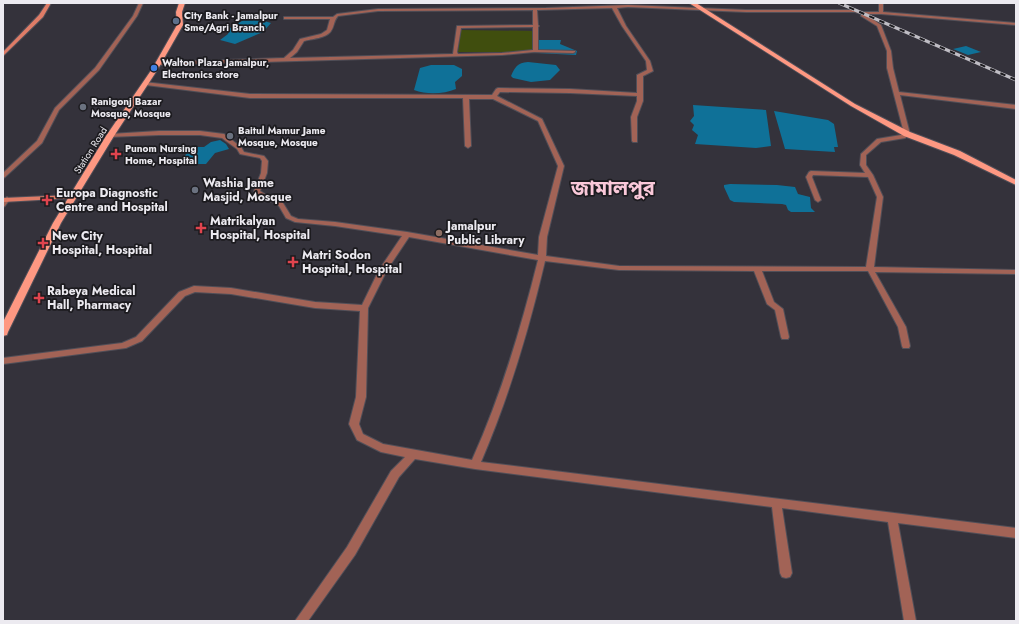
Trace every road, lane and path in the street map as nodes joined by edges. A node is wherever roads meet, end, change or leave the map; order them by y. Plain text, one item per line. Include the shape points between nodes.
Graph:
1 (49, 3) edge
2 (141, 3) edge
3 (182, 3) edge
4 (692, 3) edge
5 (881, 3) edge
6 (614, 5) edge
7 (492, 6) edge
8 (535, 9) junction
9 (701, 9) junction
10 (855, 11) junction
11 (881, 13) junction
12 (286, 18) dead end
13 (334, 18) junction
14 (1016, 24) edge
15 (537, 26) junction
16 (536, 51) junction
17 (573, 52) dead end
18 (3, 55) edge
19 (456, 55) junction
20 (286, 59) junction
21 (159, 63) junction
22 (146, 83) junction
23 (896, 93) junction
24 (640, 95) junction
25 (466, 96) junction
26 (494, 97) junction
27 (1016, 107) edge
28 (907, 134) junction
29 (110, 136) junction
30 (635, 140) dead end
31 (468, 146) dead end
32 (870, 175) junction
33 (3, 176) edge
34 (1016, 183) edge
35 (72, 197) junction
36 (818, 200) dead end
37 (4, 201) edge
38 (407, 234) junction
39 (542, 258) junction
40 (757, 269) junction
41 (870, 270) junction
42 (1016, 272) edge
43 (364, 308) junction
44 (3, 332) edge
45 (785, 337) dead end
46 (906, 346) dead end
47 (3, 361) edge
48 (412, 454) junction
49 (475, 466) junction
50 (776, 502) junction
51 (892, 517) junction
52 (1016, 533) edge
53 (786, 573) dead end
54 (301, 621) edge
55 (910, 621) edge

1 - 18 street via 41,16
2 - 33 street via 135,16 97,69 57,109 40,142
3 - 21 main road, Station Road via 178,12 180,25
4 - 9 main road
5 - 11 street
6 - 8 street
6 - 9 street
6 - 24 street via 624,26 648,61 650,71 640,75
7 - 8 street
7 - 13 street via 378,10 337,15
8 - 15 street
9 - 10 street
9 - 28 main road via 853,105
10 - 11 street
10 - 23 street via 879,25 889,51
11 - 14 street
12 - 13 street
13 - 20 street via 329,31 302,40
15 - 16 street
15 - 19 street via 459,27
16 - 17 street
16 - 19 street
19 - 20 street
20 - 21 street
21 - 22 main road, Station Road
22 - 25 street via 250,96
22 - 29 main road, Station Road
23 - 27 street
23 - 28 street
24 - 26 street via 498,90
24 - 30 street via 634,117
25 - 26 street
25 - 31 street
26 - 39 street via 540,120 561,166 544,237
28 - 32 street via 903,138 879,140 863,155 862,165
28 - 34 main road via 957,153
29 - 35 main road, Station Road
29 - 38 street via 167,133 224,136 242,153 262,157 265,161 264,173 257,191 261,196 282,204 288,217 297,221
32 - 36 street via 811,173 809,177
32 - 41 street via 880,197
35 - 37 street
35 - 44 main road, Station Road
38 - 39 street
38 - 43 street via 383,270
39 - 40 street via 619,268
39 - 49 street via 528,317 490,431
40 - 41 street
40 - 45 street via 771,304 779,309
41 - 42 street
41 - 46 street via 902,327
43 - 47 street via 315,305 231,291 194,289 182,294 139,339 123,346
43 - 48 street via 361,398 354,424 360,437 381,448
48 - 49 street
48 - 54 street via 395,474 351,551
49 - 50 street
50 - 51 street
50 - 53 street
51 - 52 street
51 - 55 street

